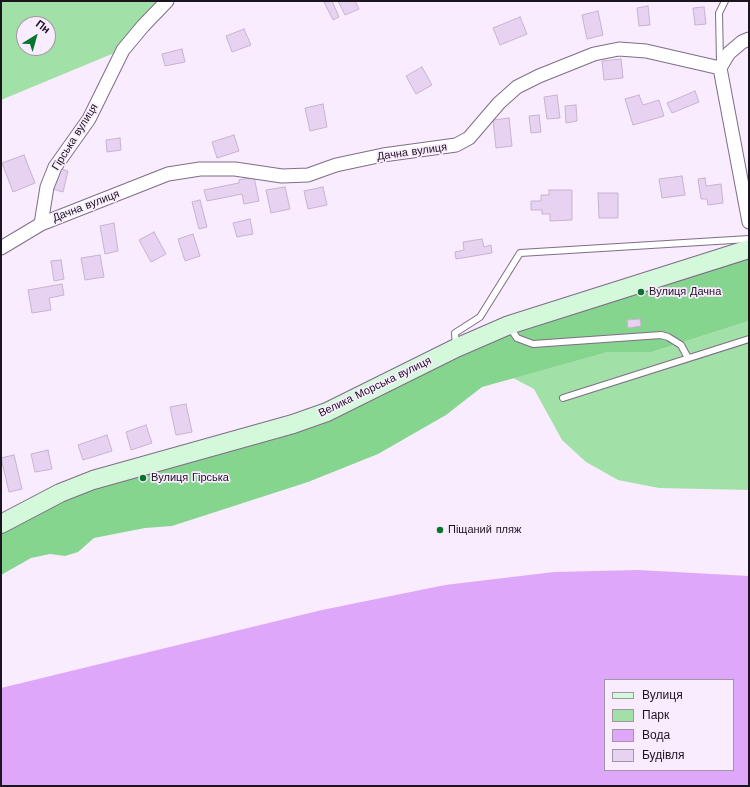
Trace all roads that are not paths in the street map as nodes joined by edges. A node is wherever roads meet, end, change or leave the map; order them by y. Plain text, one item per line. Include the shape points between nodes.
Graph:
1 (168, 1) edge
2 (725, 1) edge
3 (747, 39) edge
4 (720, 68) junction
5 (749, 222) edge
6 (41, 224) junction
7 (749, 239) edge
8 (1, 248) edge
9 (749, 249) edge
10 (509, 325) junction
11 (749, 339) edge
12 (456, 348) junction
13 (688, 358) junction
14 (563, 398) dead end
15 (1, 524) edge

1 - 6 street, Гірська вулиця via 123,50 89,119 54,167 47,187
2 - 4 lane via 719,13
3 - 4 street via 729,53
4 - 5 street
4 - 6 street, Дачна вулиця via 646,51 619,49 594,54 517,86 470,138 456,145 383,155 336,165 308,175 282,176 235,169 200,169 168,174
6 - 8 street
7 - 12 lane via 520,253 480,317 455,333
9 - 10 street, Велика Морська вулиця
10 - 12 street, Велика Морська вулиця
10 - 13 lane via 518,338 533,344 661,335 681,345
11 - 13 lane
12 - 15 street, Велика Морська вулиця via 328,412 93,480 60,493
13 - 14 lane

